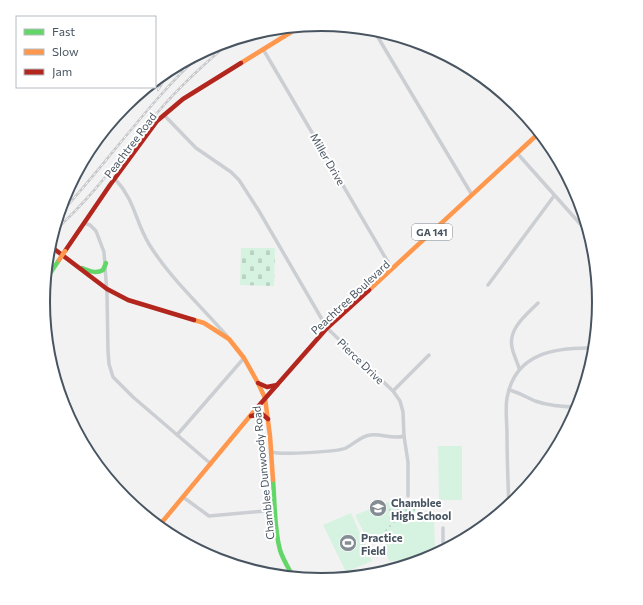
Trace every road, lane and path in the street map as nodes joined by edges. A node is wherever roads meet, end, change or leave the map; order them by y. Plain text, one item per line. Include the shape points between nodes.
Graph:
1 (291, 33) edge
2 (377, 37) edge
3 (263, 49) junction
4 (164, 115) junction
5 (536, 136) edge
6 (517, 153) junction
7 (115, 179) junction
8 (472, 195) junction
9 (554, 196) junction
10 (84, 223) junction
11 (582, 227) edge
12 (55, 250) edge
13 (106, 263) junction
14 (76, 266) junction
15 (392, 269) junction
16 (52, 271) edge
17 (488, 284) dead end
18 (107, 289) junction
19 (538, 303) dead end
20 (327, 328) junction
21 (229, 339) junction
22 (589, 348) edge
23 (429, 355) dead end
24 (244, 358) junction
25 (520, 368) junction
26 (258, 383) junction
27 (277, 385) junction
28 (508, 390) junction
29 (393, 391) junction
30 (265, 398) junction
31 (572, 407) edge
32 (249, 418) junction
33 (268, 419) junction
34 (176, 435) junction
35 (404, 436) junction
36 (272, 455) junction
37 (211, 464) junction
38 (408, 496) dead end
39 (183, 497) junction
40 (509, 499) edge
41 (274, 510) junction
42 (162, 522) edge
43 (443, 528) dead end
44 (443, 545) edge
45 (290, 572) edge

1 - 3 main road, Peachtree Road
2 - 8 street
3 - 4 main road, Peachtree Road via 183,99
3 - 15 street, Miller Drive
4 - 7 main road, Peachtree Road
4 - 20 street, Pierce Drive via 196,148 239,180
5 - 6 main road, Peachtree Boulevard / GA 141
6 - 8 main road, Peachtree Boulevard / GA 141
6 - 9 street
7 - 10 main road, Peachtree Road
7 - 21 street via 129,197 148,243 157,256
8 - 15 main road, Peachtree Boulevard / GA 141
9 - 11 street
9 - 17 street
10 - 13 street via 94,228 98,234
10 - 16 main road, Peachtree Road, bridge
12 - 14 main road, Chamblee Dunwoody Road
13 - 14 main road via 103,270 98,273
13 - 18 street
14 - 18 main road, Chamblee Dunwoody Road
15 - 20 main road, Peachtree Boulevard / GA 141
18 - 21 main road, Chamblee Dunwoody Road via 128,300 204,323
18 - 34 street via 108,364 112,377
19 - 25 street via 514,329 511,337 511,347
20 - 27 main road, Peachtree Boulevard / GA 141
20 - 29 street, Pierce Drive
21 - 24 main road, Chamblee Dunwoody Road
22 - 25 street via 554,350 542,354
23 - 29 street
24 - 26 main road, Chamblee Dunwoody Road
24 - 34 street
25 - 28 street
26 - 27 main road via 268,387
26 - 30 main road, Chamblee Dunwoody Road
27 - 30 main road, Peachtree Boulevard / GA 141
28 - 31 street via 537,402
28 - 40 street
29 - 35 street, Pierce Drive via 402,407
30 - 32 main road, Peachtree Boulevard / GA 141
30 - 33 main road, Chamblee Dunwoody Road
32 - 33 main road via 262,414
32 - 37 main road, Peachtree Boulevard / GA 141
33 - 36 main road, Chamblee Dunwoody Road
34 - 37 street
35 - 36 street via 393,438 369,435 340,450
35 - 38 street, Pierce Drive via 408,462
36 - 41 main road, Chamblee Dunwoody Road
37 - 39 main road, Peachtree Boulevard / GA 141
39 - 41 street via 209,516
39 - 42 main road, Peachtree Boulevard / GA 141
41 - 45 main road, Chamblee Dunwoody Road via 280,550
43 - 44 street

